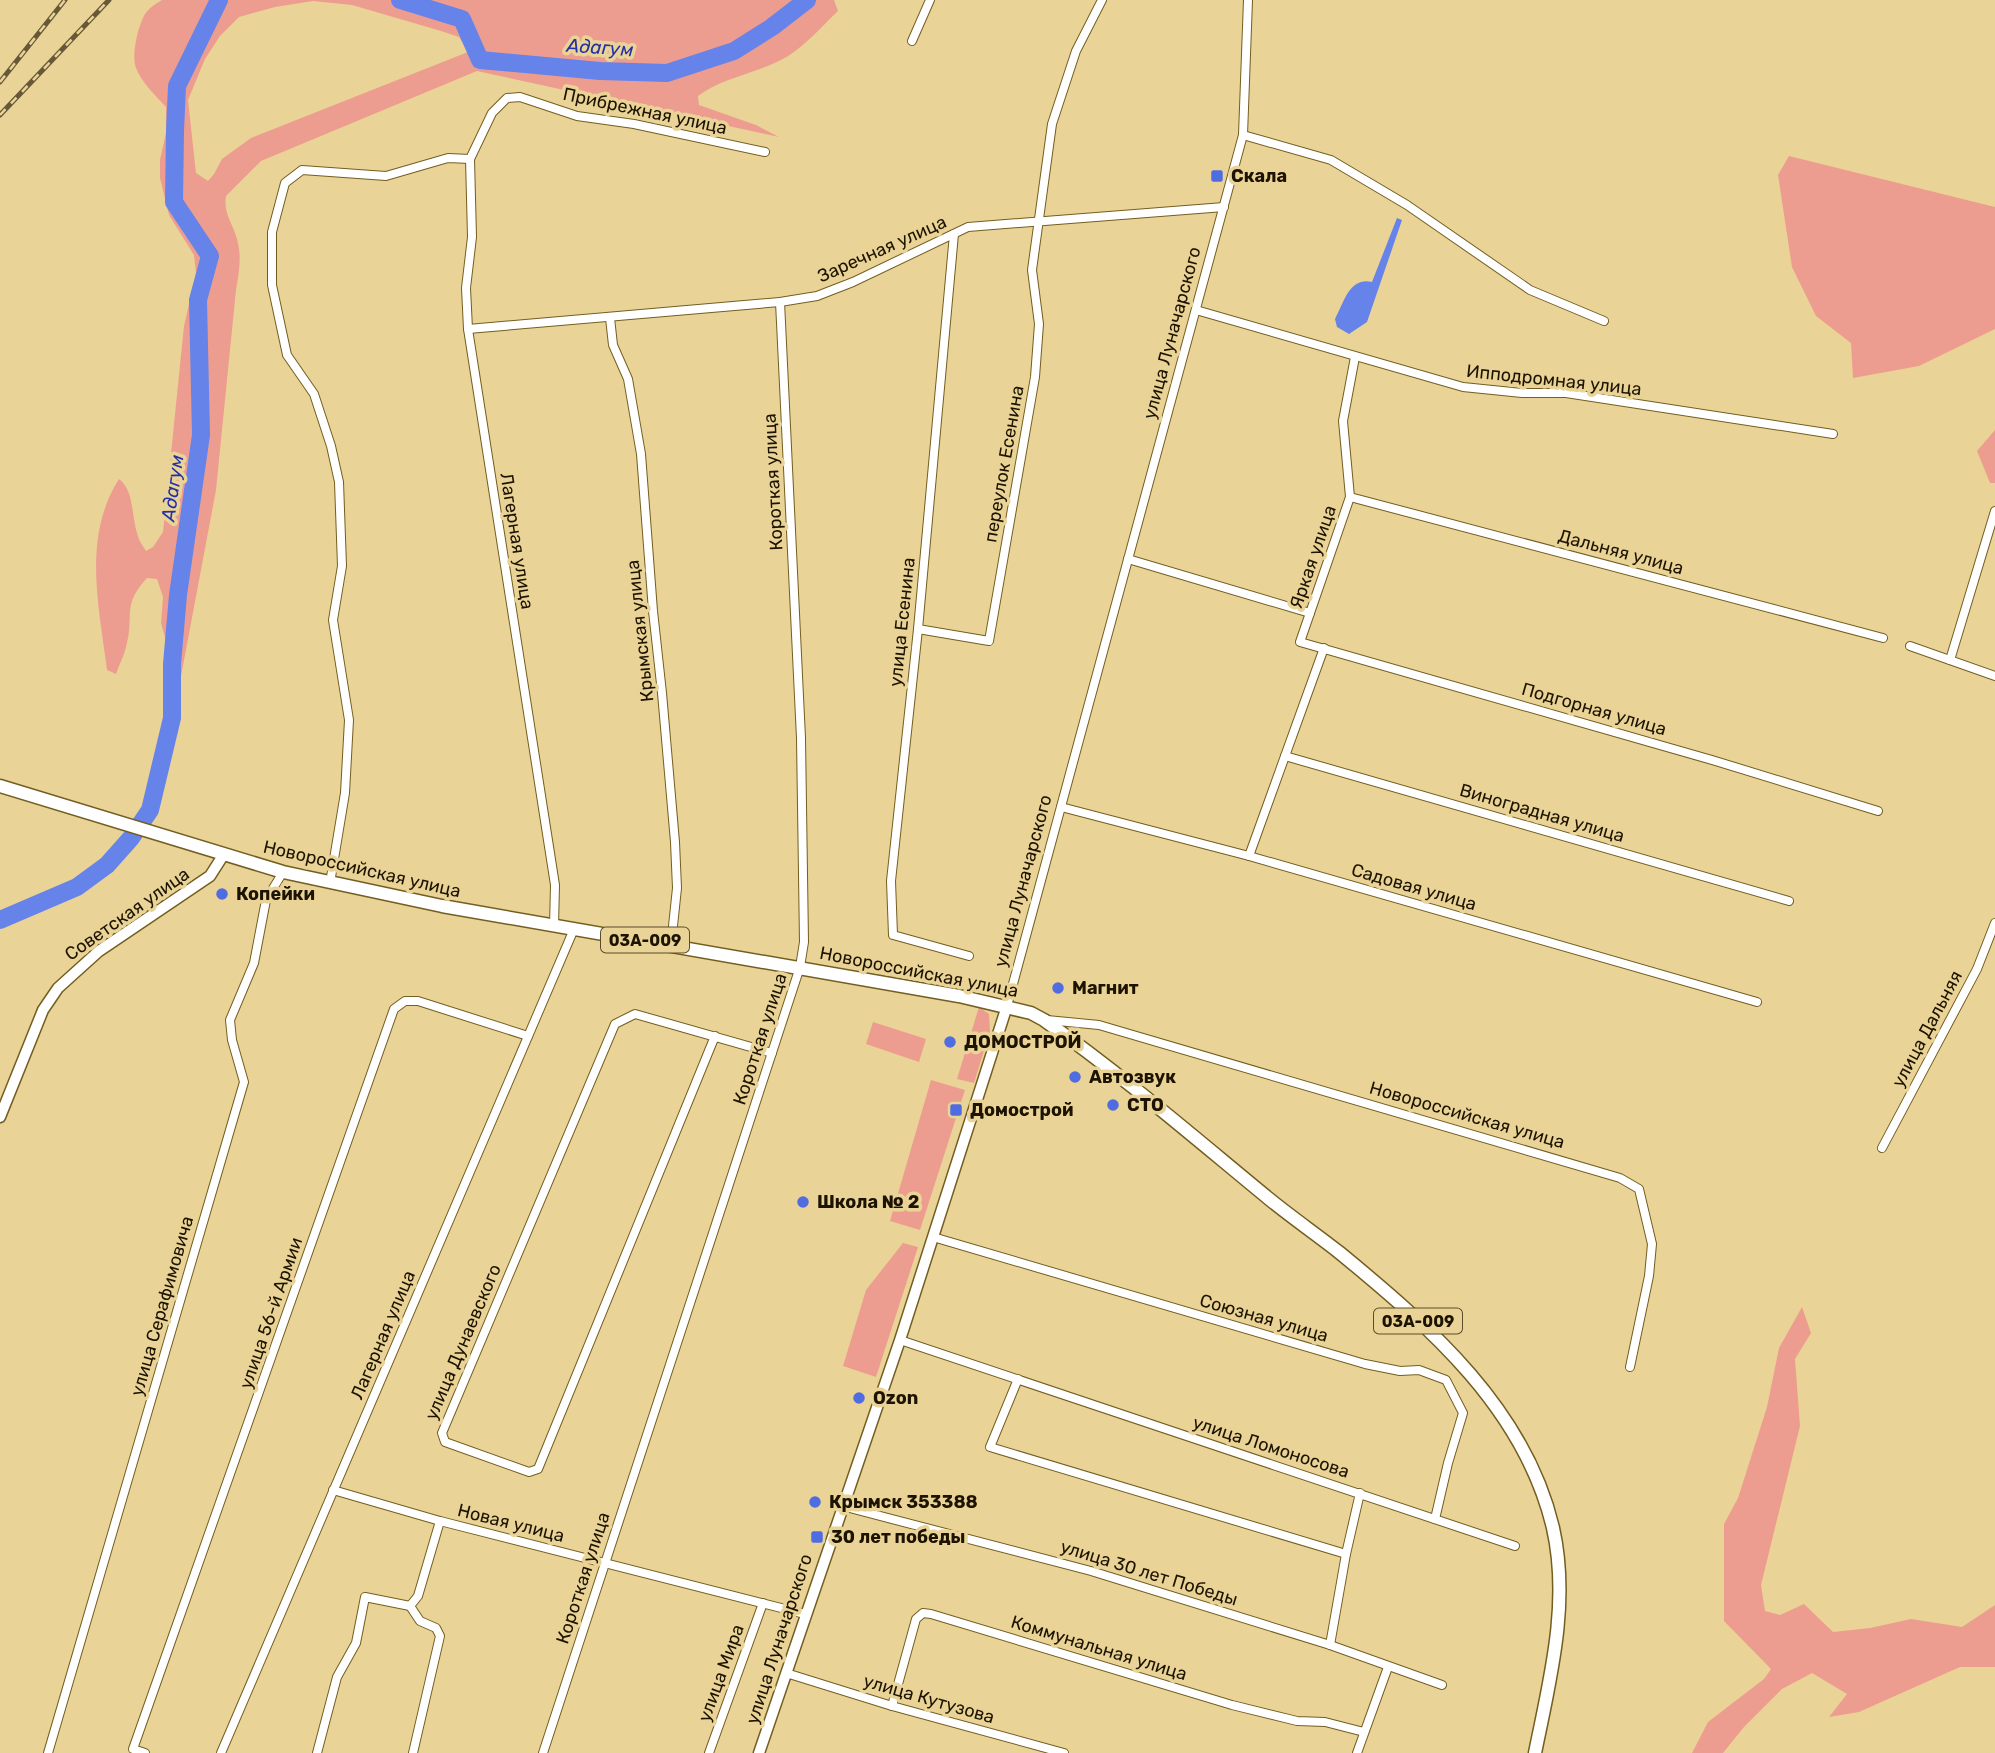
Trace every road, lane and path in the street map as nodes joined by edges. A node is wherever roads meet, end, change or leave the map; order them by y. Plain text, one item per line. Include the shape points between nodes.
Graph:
1 (930, 0) edge
2 (1102, 0) edge
3 (1248, 0) edge
4 (912, 41) dead end
5 (1243, 135) junction
6 (765, 152) dead end
7 (470, 159) junction
8 (1224, 207) junction
9 (1039, 220) junction
10 (954, 234) junction
11 (780, 302) junction
12 (1196, 310) junction
13 (610, 318) junction
14 (1604, 321) dead end
15 (468, 330) junction
16 (1355, 357) junction
17 (1833, 435) dead end
18 (1350, 497) junction
19 (1995, 511) edge
20 (1128, 559) junction
21 (1310, 613) junction
22 (918, 629) junction
23 (1883, 638) dead end
24 (1300, 642) joint
25 (1910, 646) dead end
26 (1324, 648) junction
27 (1950, 660) junction
28 (1995, 676) edge
29 (1285, 756) junction
30 (0, 786) edge
31 (1061, 807) junction
32 (1878, 811) dead end
33 (223, 854) junction
34 (1248, 856) junction
35 (283, 872) junction
36 (330, 883) junction
37 (1789, 901) dead end
38 (1995, 923) edge
39 (554, 926) junction
40 (573, 929) junction
41 (671, 945) junction
42 (969, 956) dead end
43 (800, 967) junction
44 (1757, 1002) dead end
45 (1007, 1006) junction
46 (1044, 1020) junction
47 (528, 1036) junction
48 (715, 1036) junction
49 (772, 1054) junction
50 (0, 1117) edge
51 (1882, 1148) dead end
52 (933, 1237) junction
53 (900, 1340) junction
54 (1630, 1367) dead end
55 (1018, 1379) junction
56 (333, 1490) junction
57 (1360, 1493) junction
58 (842, 1506) junction
59 (1435, 1519) junction
60 (440, 1521) junction
61 (1515, 1546) dead end
62 (1346, 1554) junction
63 (604, 1562) junction
64 (763, 1603) junction
65 (410, 1606) junction
66 (805, 1614) junction
67 (1330, 1645) junction
68 (1388, 1667) junction
69 (786, 1673) junction
70 (1442, 1685) dead end
71 (892, 1706) junction
72 (1364, 1732) junction
73 (48, 1753) edge
74 (145, 1753) edge
75 (221, 1753) edge
76 (317, 1753) edge
77 (413, 1753) edge
78 (543, 1753) edge
79 (709, 1753) edge
80 (759, 1753) edge
81 (1064, 1753) edge
82 (1357, 1753) edge
83 (1535, 1753) edge

1 - 4 street
2 - 9 street via 1076,51 1052,124
3 - 5 street, улица Луначарского
5 - 8 street, улица Луначарского
5 - 14 street via 1331,160 1407,205 1530,290
6 - 7 street, Прибрежная улица via 577,116 520,97 507,98 492,113
7 - 15 street, Лагерная улица
7 - 36 street via 448,158 386,176 302,170 285,183 271,232 272,285 287,355 314,394 340,482 342,566 333,620 349,720 345,793
8 - 9 street, Заречная улица
8 - 12 street, улица Луначарского
9 - 10 street, Заречная улица via 968,227
9 - 22 street, переулок Есенина via 1032,270 1039,324 1035,377 989,641
10 - 11 street, Заречная улица via 817,296
10 - 22 street, улица Есенина
11 - 13 street, Заречная улица
11 - 43 street, Короткая улица via 801,738 804,942
12 - 16 street, Ипподромная улица
12 - 20 street, улица Луначарского
13 - 15 street, Заречная улица
13 - 41 street, Крымская улица via 613,345 628,379 641,454 675,842 677,888
15 - 39 street, Лагерная улица via 555,885
16 - 17 street, Ипподромная улица via 1463,387 1566,393
16 - 18 street, Яркая улица via 1343,421
18 - 21 street, Яркая улица
18 - 23 street, Дальняя улица
19 - 27 street
20 - 21 street
20 - 31 street, улица Луначарского
21 - 24 street, Яркая улица
22 - 42 street, улица Есенина via 891,881 893,935
24 - 26 street, Подгорная улица
25 - 27 street
26 - 29 street
26 - 32 street, Подгорная улица
27 - 28 street
29 - 34 street
29 - 37 street, Виноградная улица
30 - 33 main road, Новороссийская улица / 03А-009
31 - 34 street, Садовая улица
31 - 45 street, улица Луначарского
33 - 35 main road, Новороссийская улица / 03А-009
33 - 50 main road, Советская улица via 210,876 99,951 58,988 43,1010
34 - 44 street, Садовая улица
35 - 36 main road, Новороссийская улица / 03А-009
35 - 73 street, улица Серафимовича via 266,901 254,962 230,1020 244,1082
36 - 39 main road, Новороссийская улица / 03А-009
38 - 51 street, улица Дальняя via 1977,969
39 - 40 main road, Новороссийская улица / 03А-009
40 - 41 main road, Новороссийская улица / 03А-009
40 - 47 street, Лагерная улица
41 - 43 main road, Новороссийская улица / 03А-009
43 - 45 main road, Новороссийская улица / 03А-009
43 - 49 street, Короткая улица
45 - 46 main road, Новороссийская улица / 03А-009
45 - 52 main road, улица Луначарского
46 - 54 street, Новороссийская улица via 1099,1025 1620,1178 1639,1189 1652,1244 1650,1276
46 - 83 main road, 03А-009 via 1339,1253 1459,1360 1493,1401 1538,1478 1559,1564 1557,1634
47 - 56 street, Лагерная улица
47 - 74 street, улица 56-й Армии via 418,1001 405,1001 394,1009 134,1749
48 - 48 street, улица Дунаевского via 635,1014 615,1024 442,1433 445,1442 529,1472 538,1469
48 - 49 street
49 - 63 street, Короткая улица
52 - 53 main road, улица Луначарского
52 - 59 street, Союзная улица via 1366,1364 1419,1370 1446,1380 1463,1413
53 - 55 street, улица Ломоносова
53 - 58 main road, улица Луначарского
55 - 57 street, улица Ломоносова
55 - 62 street via 990,1447
56 - 60 street, Новая улица
56 - 75 street, Лагерная улица
57 - 59 street, улица Ломоносова
57 - 62 street
58 - 66 main road, улица Луначарского
58 - 67 street, улица 30 лет Победы via 1091,1571
59 - 61 street, улица Ломоносова
60 - 63 street, Новая улица
60 - 65 street via 418,1596
62 - 67 street
63 - 64 street, Новая улица
63 - 78 street, Короткая улица
64 - 66 street, Новая улица
64 - 79 street, улица Мира
65 - 76 street via 365,1597 356,1643 337,1677
65 - 77 street via 420,1621 436,1628 440,1636
66 - 69 main road, улица Луначарского
67 - 68 street, улица 30 лет Победы
68 - 70 street, улица 30 лет Победы
68 - 72 street
69 - 71 street, улица Кутузова
69 - 80 main road, улица Луначарского
71 - 72 street, Коммунальная улица via 916,1619 923,1613 1232,1705
71 - 81 street, улица Кутузова
72 - 82 street

